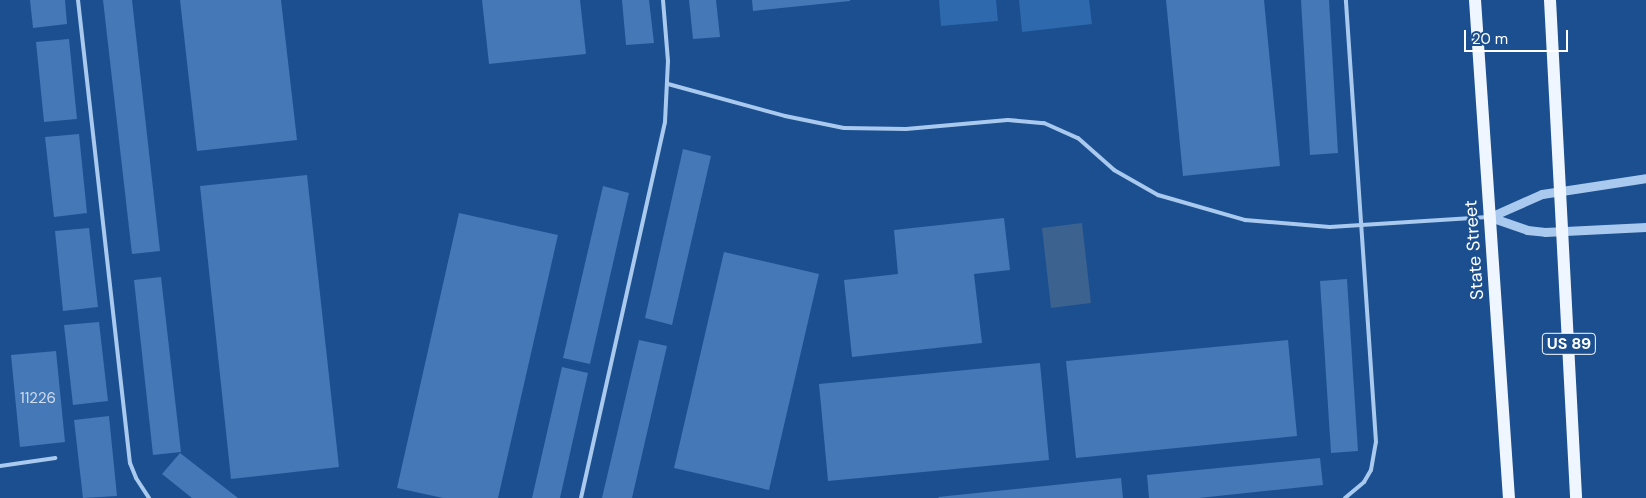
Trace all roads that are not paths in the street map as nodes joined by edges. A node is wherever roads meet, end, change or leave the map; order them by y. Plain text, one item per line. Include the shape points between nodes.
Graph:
1 (78, 0) edge
2 (663, 0) edge
3 (1346, 0) edge
4 (1475, 0) edge
5 (1550, 0) edge
6 (668, 84) junction
7 (1646, 178) edge
8 (1561, 190) junction
9 (1490, 217) junction
10 (1361, 225) junction
11 (1646, 227) edge
12 (1564, 232) junction
13 (55, 458) dead end
14 (0, 466) edge
15 (149, 498) edge
16 (581, 498) edge
17 (1345, 498) edge
18 (1509, 498) edge
19 (1576, 498) edge

1 - 15 lane via 130,463
2 - 6 lane
3 - 10 lane
4 - 9 main road, State Street
5 - 8 main road, US 89
6 - 10 lane via 785,116 844,128 906,129 1008,120 1044,123 1078,138 1134,183 1183,205 1281,225
6 - 16 lane via 660,151
7 - 8 street
8 - 9 street via 1524,200
8 - 12 main road, US 89
9 - 10 lane
9 - 12 street via 1526,230
9 - 18 main road, State Street
10 - 17 lane via 1375,456 1364,482
11 - 12 street
12 - 19 main road, US 89
13 - 14 lane

